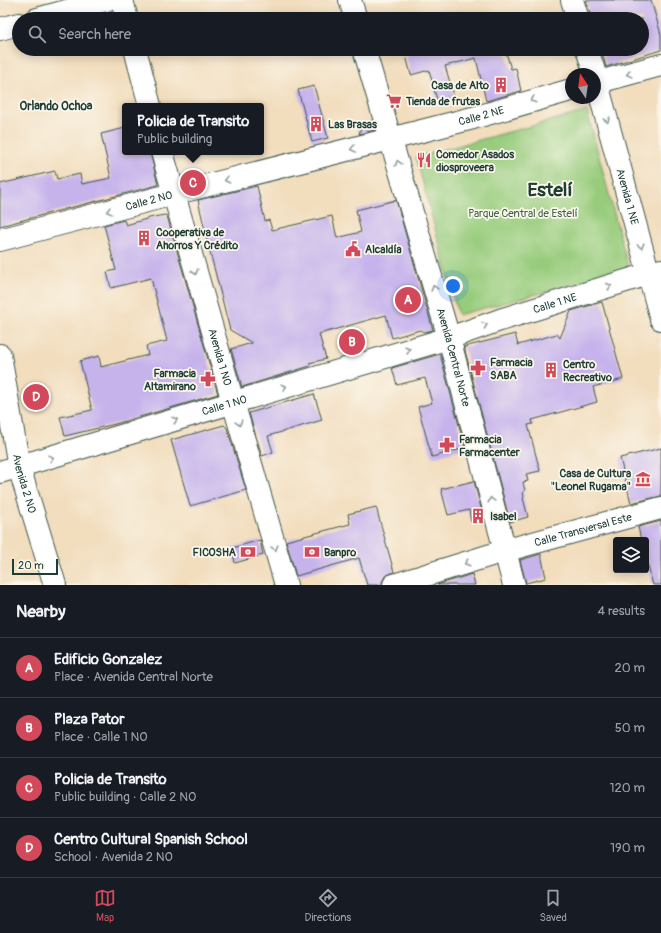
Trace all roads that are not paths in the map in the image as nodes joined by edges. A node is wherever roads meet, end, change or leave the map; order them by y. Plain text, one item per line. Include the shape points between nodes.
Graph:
1 (106, 0) edge
2 (122, 0) edge
3 (350, 0) edge
4 (572, 0) edge
5 (62, 12) edge
6 (125, 12) edge
7 (354, 12) edge
8 (576, 12) edge
9 (12, 26) edge
10 (0, 29) edge
11 (137, 56) edge
12 (366, 56) edge
13 (589, 56) edge
14 (661, 65) edge
15 (592, 68) edge
16 (601, 78) edge
17 (565, 92) edge
18 (601, 98) edge
19 (149, 103) edge
20 (391, 139) junction
21 (163, 155) edge
22 (173, 194) junction
23 (0, 240) edge
24 (655, 271) edge
25 (661, 318) edge
26 (449, 338) junction
27 (0, 355) edge
28 (233, 402) junction
29 (10, 470) edge
30 (661, 508) edge
31 (504, 552) junction
32 (55, 585) edge
33 (286, 585) edge
34 (394, 585) edge
35 (514, 585) edge

1 - 5 street
2 - 6 street
3 - 7 street
4 - 8 street
9 - 10 street
11 - 19 street
12 - 20 street, Avenida Central Norte
13 - 15 street, Avenida 1 NE
14 -> 16 street
17 -> 20 street, Calle 2 NE
18 -> 24 street, Avenida 1 NE
20 -> 22 street, Calle 2 NO
26 -> 20 street, Avenida Central Norte
21 - 22 street, Avenida 1 NO
22 -> 23 street, Calle 2 NO
22 -> 28 street, Avenida 1 NO
24 - 25 street, Avenida 1 NE
26 -> 24 street, Calle 1 NE
28 -> 26 street, Calle 1 NO
31 -> 26 street, Avenida Central Norte
27 - 29 street, Avenida 2 NO
29 -> 28 street, Calle 1 NO
28 -> 33 street, Avenida 1 NO
29 - 32 street, Avenida 2 NO
30 - 31 street, Calle Transversal Este
31 -> 34 street, Calle Transversal Este
31 - 35 street, Avenida Central Norte

